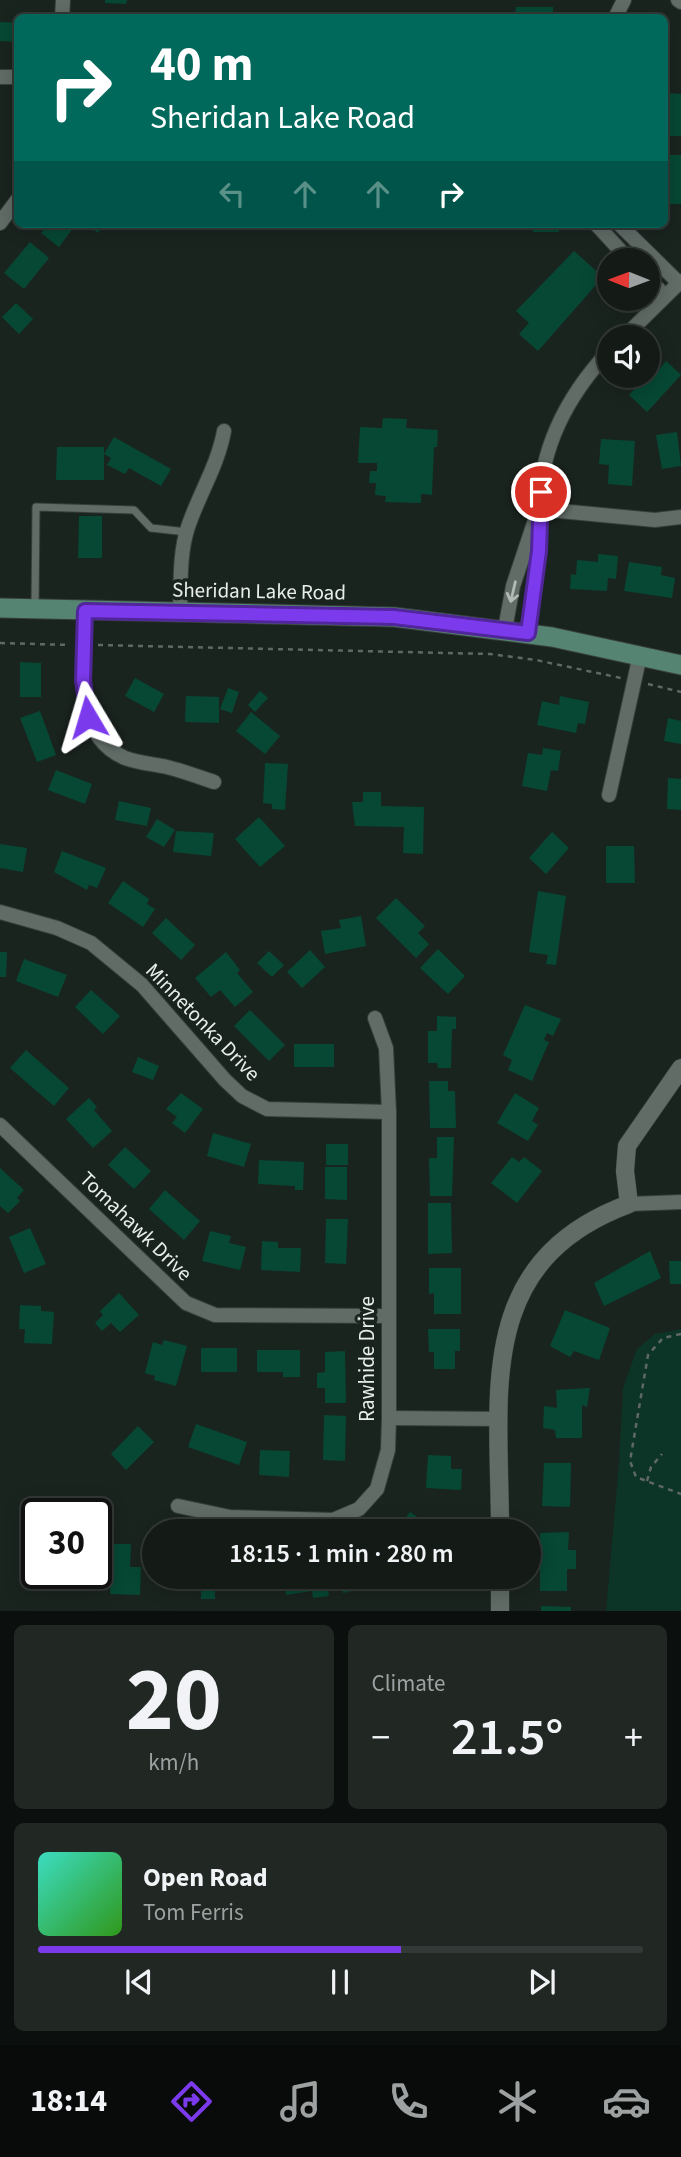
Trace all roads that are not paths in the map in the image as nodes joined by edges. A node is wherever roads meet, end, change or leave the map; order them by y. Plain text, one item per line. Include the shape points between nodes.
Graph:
1 (14, 204) edge
2 (0, 223) edge
3 (600, 228) edge
4 (623, 228) edge
5 (618, 248) edge
6 (680, 282) edge
7 (660, 290) edge
8 (666, 296) junction
9 (636, 325) edge
10 (597, 365) edge
11 (224, 431) dead end
12 (539, 509) junction
13 (681, 517) edge
14 (187, 532) junction
15 (0, 608) edge
16 (36, 609) junction
17 (85, 611) junction
18 (180, 613) junction
19 (505, 629) junction
20 (528, 633) junction
21 (640, 654) junction
22 (681, 665) edge
23 (214, 782) dead end
24 (609, 795) dead end
25 (0, 912) edge
26 (375, 1018) dead end
27 (681, 1068) edge
28 (389, 1112) junction
29 (0, 1125) edge
30 (681, 1202) edge
31 (629, 1204) junction
32 (388, 1316) junction
33 (389, 1418) junction
34 (500, 1419) junction
35 (178, 1506) dead end
36 (500, 1519) edge
37 (500, 1589) edge
38 (500, 1611) edge

1 - 2 street
3 - 5 street
4 - 6 street
6 - 8 street
7 - 8 street
8 - 9 street
10 - 12 street via 576,389 559,420
11 - 14 street
12 - 13 street via 655,520
12 -> 19 street via 513,586
12 - 20 street via 539,551
14 - 16 lane via 151,528 134,510 36,507
14 - 18 street
15 - 16 main road, Sheridan Lake Road
16 - 17 main road, Sheridan Lake Road
17 - 18 main road, Sheridan Lake Road
17 - 23 street via 83,680 88,717 109,748 129,759
18 - 19 main road, Sheridan Lake Road via 370,616
19 - 20 main road, Sheridan Lake Road
20 - 21 main road, Sheridan Lake Road
21 - 22 main road, Sheridan Lake Road
21 - 24 street
25 - 28 street, Minnetonka Drive via 91,943 142,985 225,1080 242,1096 267,1109
26 - 28 street, Rawhide Drive via 386,1048
27 - 31 street via 627,1146
28 - 32 street, Rawhide Drive
29 - 32 street, Tomahawk Drive via 186,1303 215,1315
30 - 31 street
31 - 34 street via 563,1238 530,1275 506,1329
32 - 33 street, Rawhide Drive
33 - 34 street
33 - 35 street, Rawhide Drive via 388,1450 377,1489 359,1509 332,1520 230,1517
34 - 36 street
37 - 38 street

